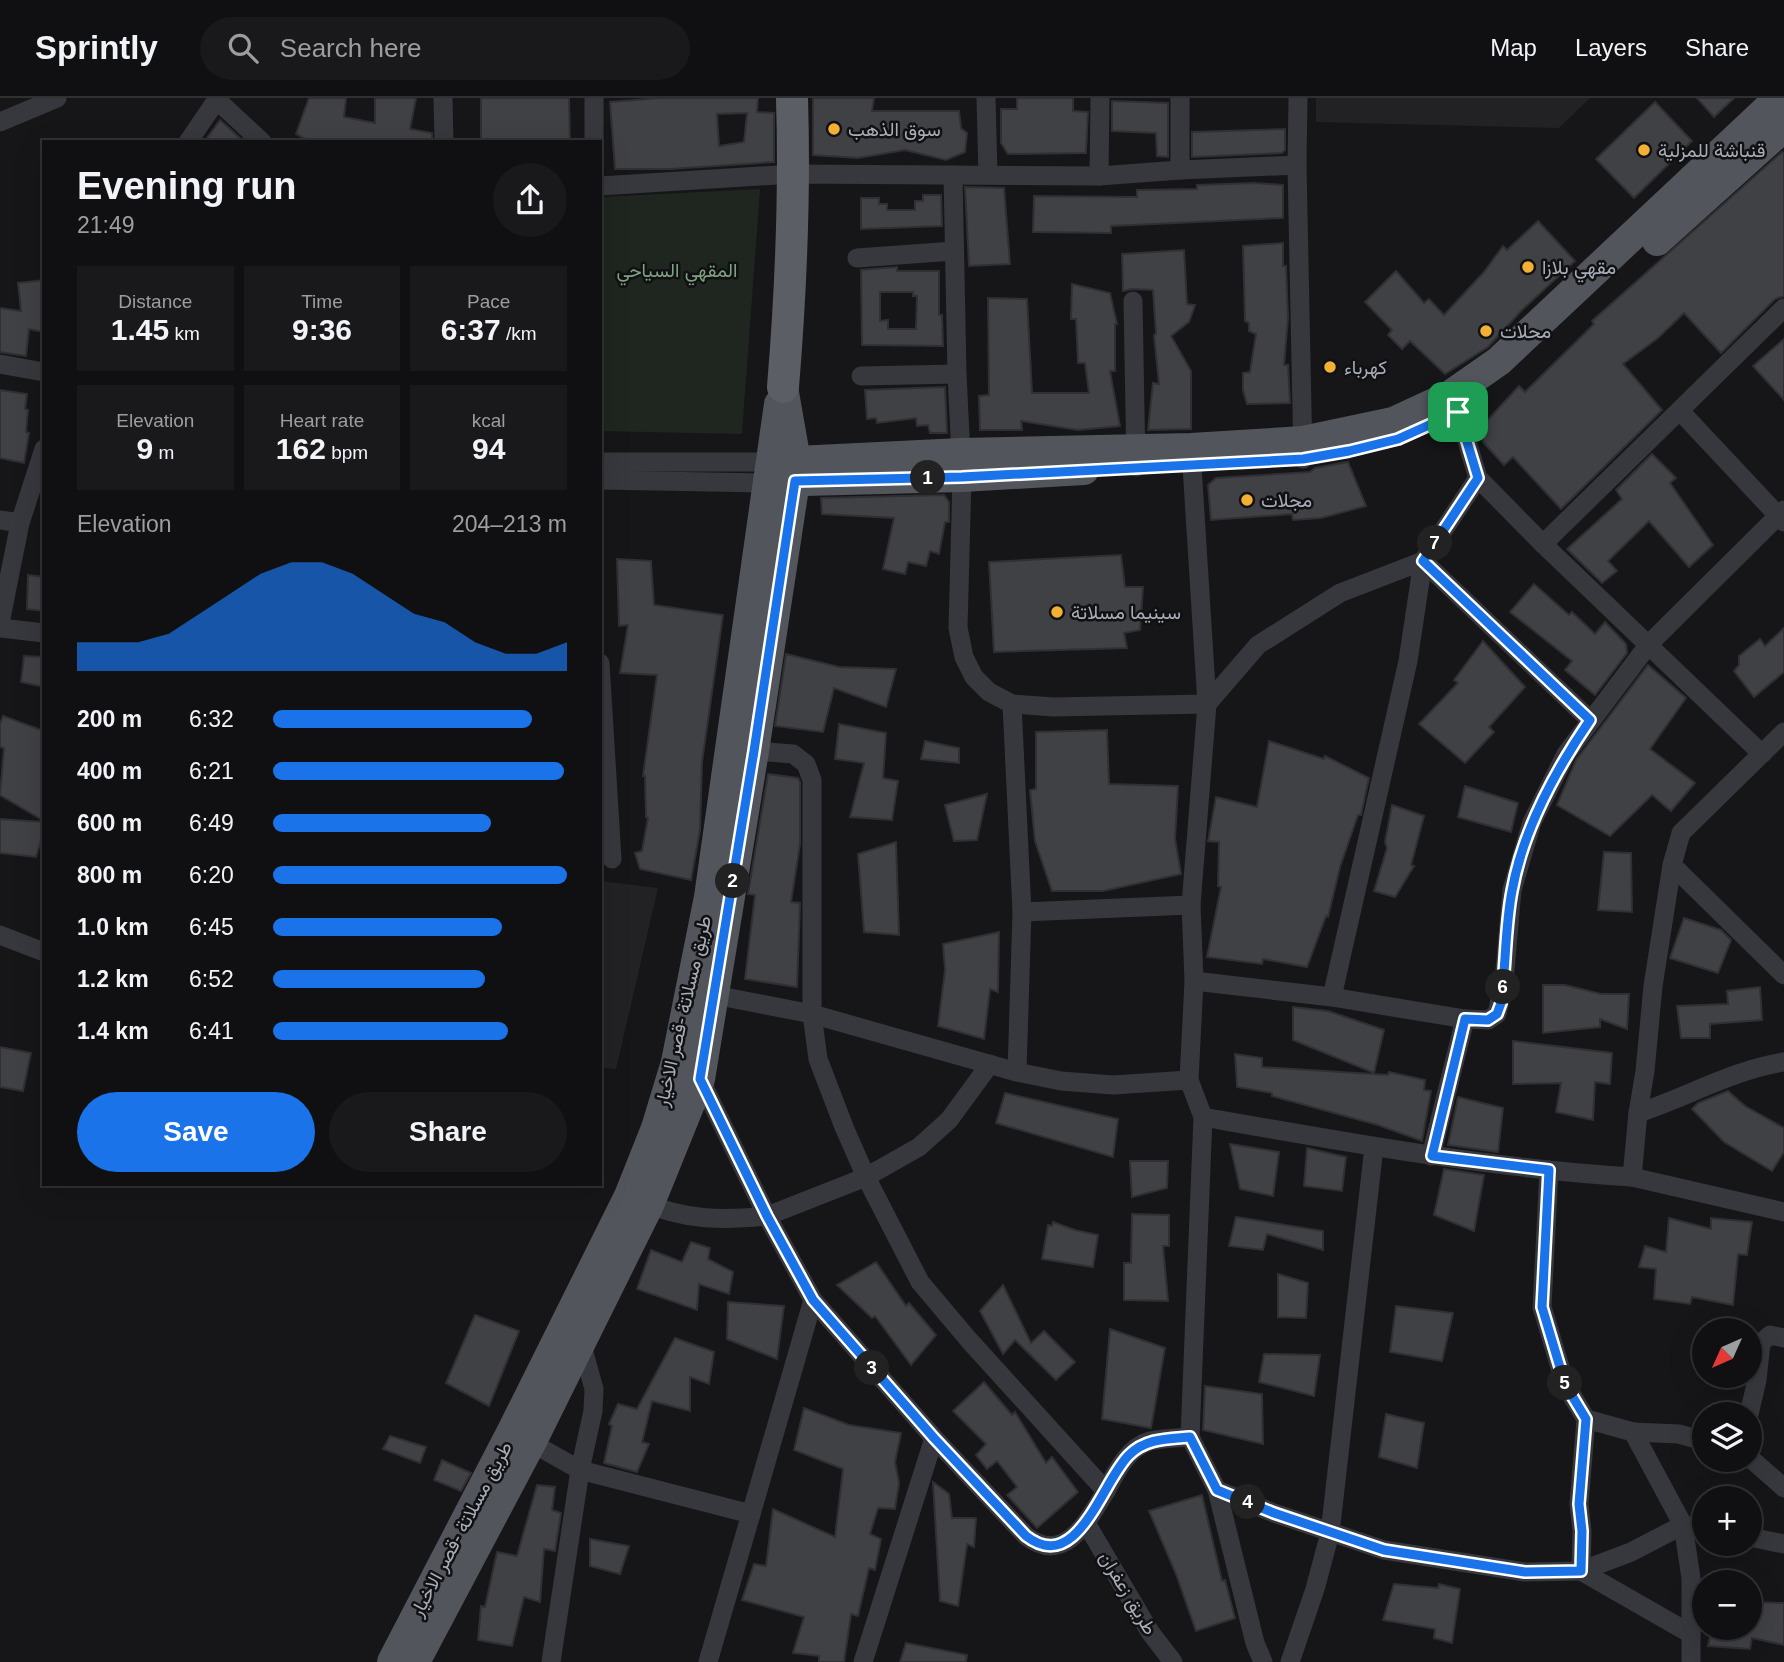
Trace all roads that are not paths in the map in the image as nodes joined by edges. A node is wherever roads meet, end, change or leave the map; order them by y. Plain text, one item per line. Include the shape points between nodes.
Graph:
1 (443, 98) edge
2 (594, 98) edge
3 (792, 98) edge
4 (986, 98) edge
5 (1100, 98) edge
6 (1180, 98) edge
7 (1298, 98) edge
8 (1779, 98) edge
9 (217, 99) edge
10 (48, 100) edge
11 (0, 122) edge
12 (1784, 127) edge
13 (189, 140) edge
14 (260, 140) edge
15 (444, 140) edge
16 (594, 140) edge
17 (1297, 165) junction
18 (1180, 170) junction
19 (794, 174) junction
20 (953, 175) junction
21 (988, 175) junction
22 (1099, 176) junction
23 (602, 186) edge
24 (954, 251) junction
25 (857, 258) dead end
26 (1133, 301) dead end
27 (1784, 308) edge
28 (0, 364) edge
29 (42, 372) edge
30 (957, 374) junction
31 (862, 376) dead end
32 (783, 387) joint
33 (1679, 411) junction
34 (1458, 412) junction
35 (1303, 450) junction
36 (1136, 459) junction
37 (42, 461) edge
38 (602, 462) edge
39 (962, 465) junction
40 (1192, 466) junction
41 (781, 472) junction
42 (1478, 478) junction
43 (39, 479) edge
44 (602, 480) edge
45 (1782, 516) edge
46 (0, 520) edge
47 (20, 523) junction
48 (1543, 544) junction
49 (1423, 561) junction
50 (0, 626) edge
51 (42, 634) edge
52 (1649, 644) junction
53 (602, 696) edge
54 (1012, 704) junction
55 (1207, 704) junction
56 (1590, 720) junction
57 (1784, 732) edge
58 (742, 749) junction
59 (1762, 754) junction
60 (612, 859) dead end
61 (1672, 865) junction
62 (1191, 905) junction
63 (1022, 912) junction
64 (0, 935) edge
65 (42, 951) edge
66 (1784, 975) edge
67 (1194, 982) junction
68 (702, 993) junction
69 (1332, 996) junction
70 (812, 1014) junction
71 (1465, 1019) junction
72 (1784, 1062) edge
73 (990, 1064) junction
74 (1017, 1072) junction
75 (700, 1079) junction
76 (1189, 1080) junction
77 (1638, 1113) junction
78 (1203, 1117) junction
79 (1374, 1147) junction
80 (1432, 1156) junction
81 (1549, 1170) junction
82 (866, 1177) junction
83 (1632, 1177) junction
84 (639, 1201) junction
85 (1784, 1212) edge
86 (767, 1216) junction
87 (813, 1300) junction
88 (1784, 1338) edge
89 (581, 1342) junction
90 (1752, 1402) edge
91 (1586, 1419) junction
92 (1633, 1432) junction
93 (522, 1437) junction
94 (1190, 1437) junction
95 (934, 1438) junction
96 (1692, 1438) edge
97 (1762, 1469) edge
98 (580, 1470) junction
99 (1784, 1488) edge
100 (1217, 1490) junction
101 (1106, 1491) junction
102 (751, 1514) junction
103 (1086, 1523) junction
104 (1683, 1525) junction
105 (1692, 1527) edge
106 (1330, 1533) junction
107 (1762, 1539) edge
108 (1784, 1544) edge
109 (1581, 1571) junction
110 (1691, 1634) junction
111 (392, 1662) edge
112 (415, 1662) edge
113 (551, 1662) edge
114 (708, 1662) edge
115 (863, 1662) edge
116 (1173, 1662) edge
117 (1263, 1662) edge
118 (1290, 1662) edge
119 (1691, 1662) edge

1 - 15 street
2 - 16 street
3 - 19 highway
4 - 21 street
5 - 22 street
6 - 18 street
7 - 17 street
8 - 35 main road via 1585,283 1473,382 1392,422
9 - 13 street
9 - 14 street
10 - 11 street
12 - 34 main road via 1511,375
17 - 18 street
17 - 35 street
18 - 22 street
19 - 20 street
19 - 23 street
19 - 32 highway
20 - 21 street
20 - 24 street
21 - 22 street
24 - 25 street
24 - 30 street
26 - 36 street
27 - 33 street
28 - 29 street
30 - 31 street
30 - 39 street
32 - 41 main road
33 - 45 street
33 - 48 street
34 - 35 main road via 1398,439 1349,451
34 - 42 street
35 - 36 main road
35 - 40 main road
36 - 39 main road
36 - 40 main road
37 - 43 street
38 - 41 street
39 - 41 main road
39 - 54 street via 958,628 964,657 989,692
40 - 55 street
41 - 44 street
41 - 58 main road, طريق مسلاتة -قصر الاخيار
42 - 48 street
42 - 49 street
43 - 47 street
45 - 52 street
46 - 47 street
47 - 50 street
48 - 52 street
49 - 55 street via 1340,593 1258,645
49 - 56 street
49 - 69 street via 1408,661
50 - 51 street
52 - 56 street
52 - 59 street
53 - 60 street
54 - 55 street
54 - 63 street
55 - 62 street
56 - 71 street via 1566,754 1532,822 1512,890 1497,1014 1488,1020
57 - 59 street
58 - 68 main road, طريق مسلاتة -قصر الاخيار via 709,897
58 - 70 street via 793,754 806,764 812,780
59 - 61 street via 1681,833
61 - 66 street
61 - 77 street
62 - 63 street
62 - 67 street
63 - 74 street
64 - 65 street
67 - 69 street
67 - 76 street
68 - 70 street
68 - 75 main road
68 - 84 main road, طريق مسلاتة -قصر الاخيار via 656,1128
69 - 71 street
70 - 73 street
70 - 82 street via 818,1059
71 - 80 street
72 - 77 street via 1737,1074
73 - 74 street
73 - 82 street via 949,1120 919,1147
74 - 76 street via 1113,1085
75 - 84 main road
75 - 86 street
76 - 78 street
77 - 83 street
78 - 79 street
78 - 94 street
79 - 80 street
79 - 106 street
80 - 81 street
81 - 83 street
81 - 91 street via 1542,1307 1565,1384
82 - 86 street
82 - 101 street via 920,1282
83 - 85 street
84 - 86 street via 687,1216 724,1220
84 - 89 main road
84 - 93 main road, طريق مسلاتة -قصر الاخيار
86 - 87 street
87 - 95 street
87 - 102 street
88 - 90 street via 1770,1335 1761,1343
89 - 93 main road
89 - 98 street via 594,1390
91 - 92 street
91 - 109 street via 1579,1504
92 - 96 street
92 - 104 street
93 - 98 street
93 - 111 main road, طريق مسلاتة -قصر الاخيار
93 - 112 main road
94 - 100 street
94 - 101 street via 1149,1441 1130,1454
95 - 103 street via 1037,1544 1063,1544
95 - 115 street
97 - 99 street
98 - 102 street
98 - 113 street
100 - 106 street
100 - 117 street
101 - 103 street
102 - 114 street
103 - 116 street, طريق زعفران via 1150,1632
104 - 105 street
104 - 109 street
104 - 110 street via 1691,1578
106 - 109 street via 1384,1550 1496,1568
106 - 118 street
107 - 108 street
109 - 110 street
110 - 119 street

